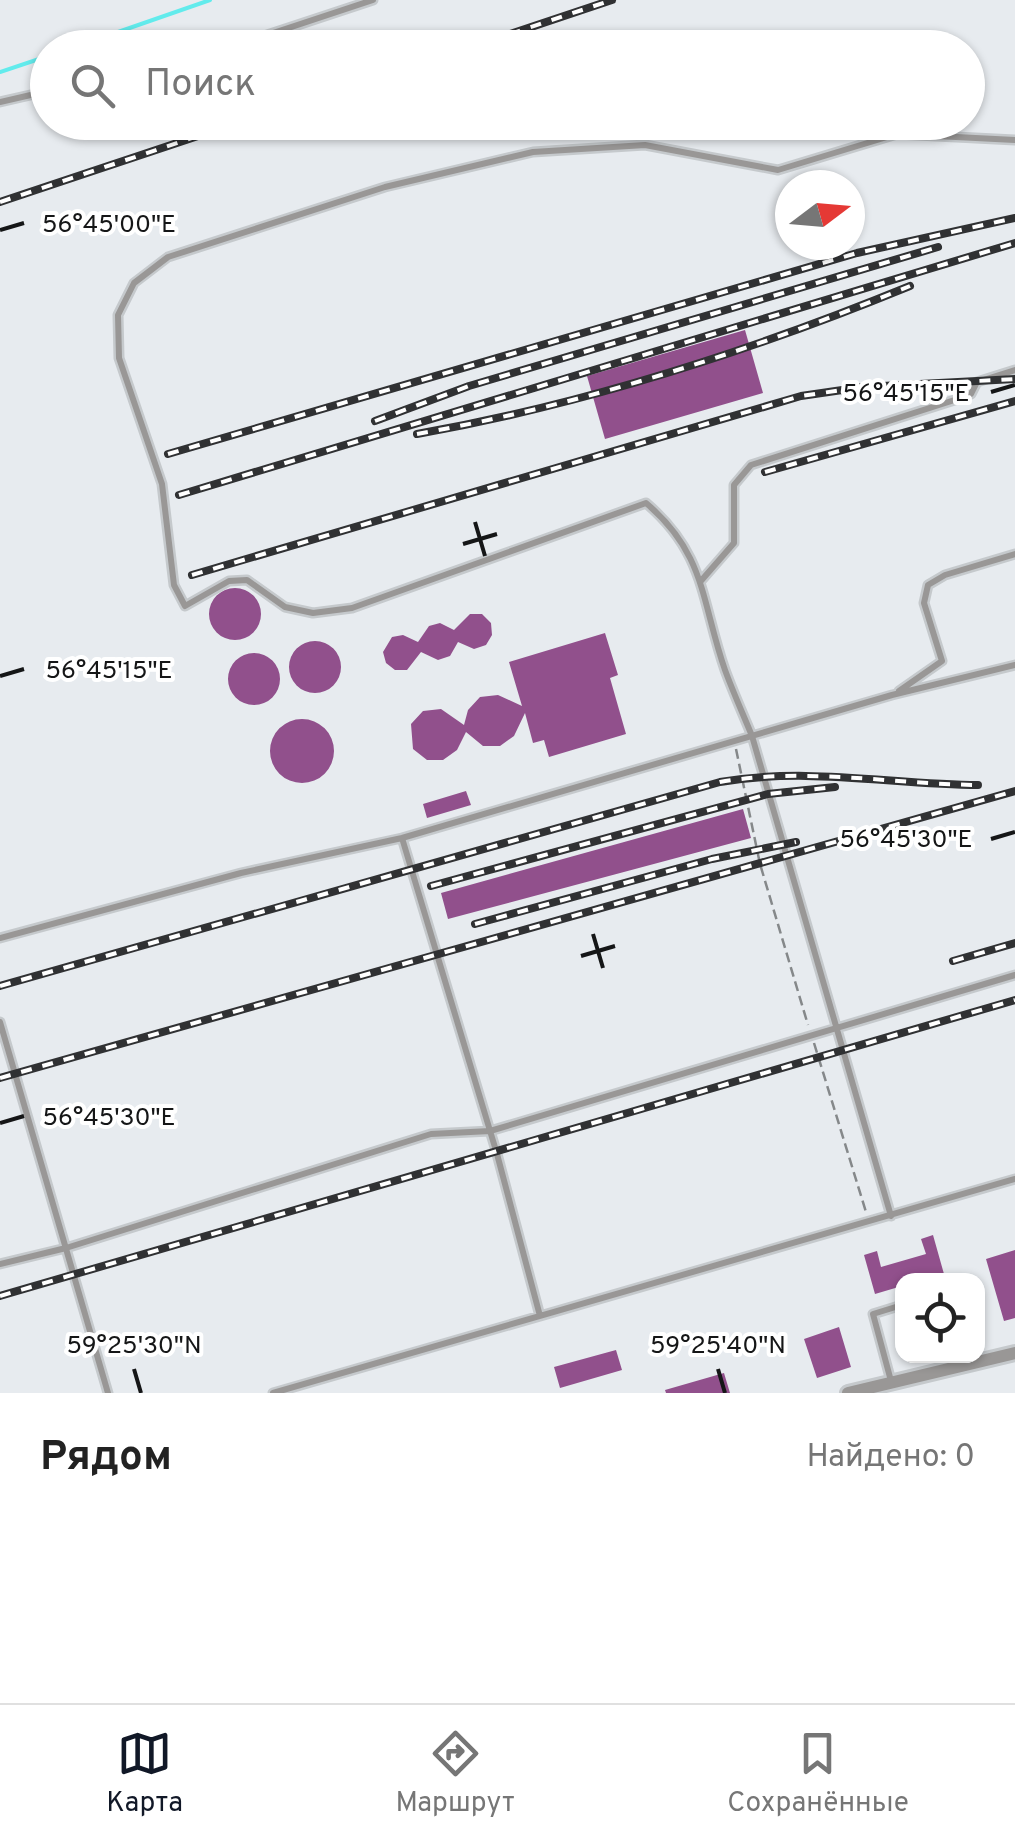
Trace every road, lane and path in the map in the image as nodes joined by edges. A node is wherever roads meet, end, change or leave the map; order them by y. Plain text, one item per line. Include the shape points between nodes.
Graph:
1 (373, 0) edge
2 (282, 30) edge
3 (30, 94) edge
4 (0, 102) edge
5 (985, 138) edge
6 (877, 140) edge
7 (1015, 140) edge
8 (1015, 370) edge
9 (1015, 554) edge
10 (700, 582) junction
11 (1015, 665) edge
12 (892, 696) junction
13 (752, 736) junction
14 (734, 741) junction
15 (402, 838) junction
16 (0, 938) edge
17 (1015, 975) edge
18 (0, 1022) edge
19 (834, 1030) junction
20 (812, 1036) junction
21 (490, 1131) junction
22 (1015, 1179) edge
23 (891, 1216) junction
24 (869, 1222) junction
25 (66, 1248) junction
26 (0, 1264) edge
27 (895, 1307) edge
28 (540, 1316) junction
29 (1013, 1359) edge
30 (985, 1360) edge
31 (961, 1363) edge
32 (891, 1381) junction
33 (108, 1393) edge
34 (273, 1393) edge
35 (848, 1393) edge

1 - 2 lane
3 - 4 lane
5 - 7 lane
6 - 10 lane via 778,170 645,146 533,152 385,187 168,257 134,283 118,315 119,358 162,484 174,585 185,606 229,581 248,580 286,607 313,613 352,608 646,503 674,527
8 - 10 lane via 978,382 964,397 751,465 734,485 734,543
9 - 12 lane via 945,574 928,586 924,603 942,661
10 - 13 lane
11 - 12 lane
12 - 13 lane
13 - 14 lane
13 - 19 lane
14 - 15 lane
14 - 20 path via 760,864
15 - 16 lane
15 - 21 lane
17 - 19 lane
18 - 25 lane
19 - 20 lane
19 - 23 lane
20 - 21 lane
20 - 24 path
21 - 25 lane via 431,1134
21 - 28 lane
22 - 23 lane
23 - 24 lane
24 - 28 lane
25 - 26 lane
25 - 33 lane
27 - 32 lane via 874,1314
28 - 34 lane
29 - 30 street
31 - 32 street
32 - 35 street

